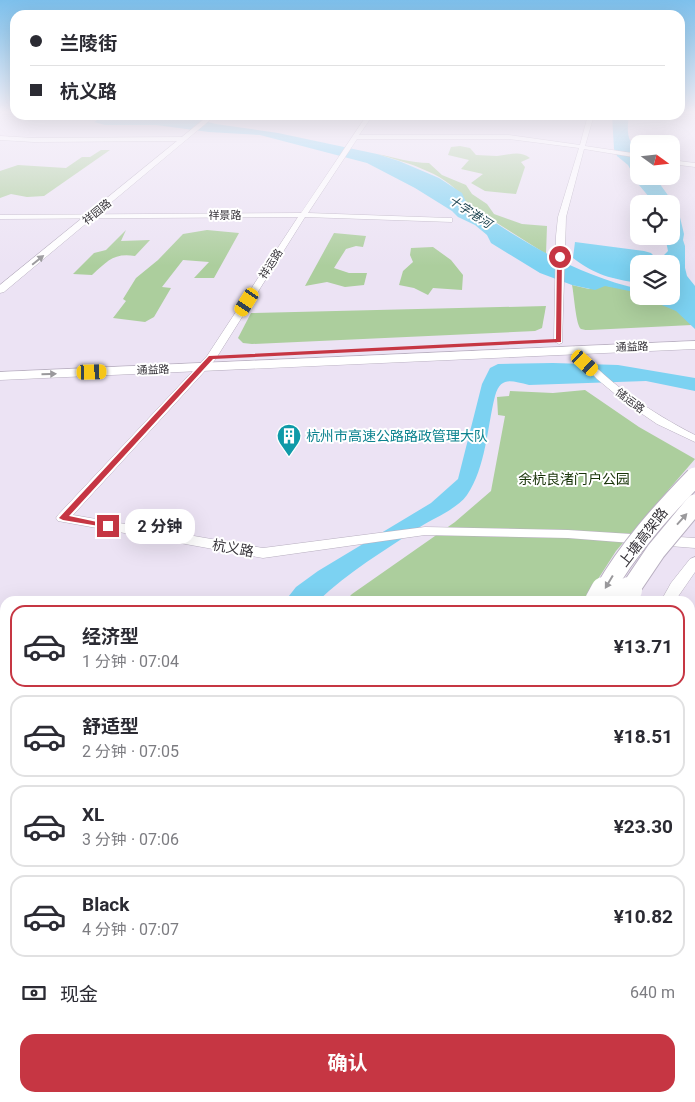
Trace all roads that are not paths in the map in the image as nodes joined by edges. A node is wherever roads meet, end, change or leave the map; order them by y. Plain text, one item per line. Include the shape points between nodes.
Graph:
1 (144, 162) edge
2 (152, 162) edge
3 (339, 162) edge
4 (577, 162) edge
5 (680, 163) edge
6 (695, 165) edge
7 (303, 214) junction
8 (77, 216) junction
9 (92, 216) junction
10 (0, 217) edge
11 (449, 220) dead end
12 (6, 271) dead end
13 (0, 290) edge
14 (695, 335) edge
15 (559, 341) junction
16 (695, 344) edge
17 (574, 350) junction
18 (207, 362) junction
19 (0, 366) edge
20 (0, 376) edge
21 (695, 439) edge
22 (695, 477) edge
23 (695, 504) edge
24 (63, 518) joint
25 (425, 531) joint
26 (346, 542) joint
27 (695, 543) edge
28 (695, 562) edge
29 (601, 596) edge
30 (626, 596) edge
31 (671, 596) edge

1 - 8 main road, 祥园路
2 - 9 main road, 祥园路
3 - 7 street, 祥运路
4 - 15 street via 562,217
5 - 6 street
7 - 9 street, 祥景路
7 - 11 street, 祥景路
7 - 18 street, 祥运路
8 - 9 street, 祥景路
8 - 10 street, 祥景路
8 - 12 main road, 祥园路
13 -> 9 main road, 祥园路
14 - 15 main road, 通益路
15 - 18 main road, 通益路
16 - 17 main road, 通益路
17 - 18 main road, 通益路
17 - 21 street, 储运路 via 622,396 661,423
18 - 19 main road, 通益路
20 -> 18 main road, 通益路
18 - 24 street, 祥运路
22 -> 29 highway, 上塘高架路, bridge via 658,515
30 -> 23 highway, 上塘高架路, bridge via 678,522
24 - 26 street, 杭义路 via 263,553
25 - 26 street
25 - 27 street via 568,534
28 - 31 street

